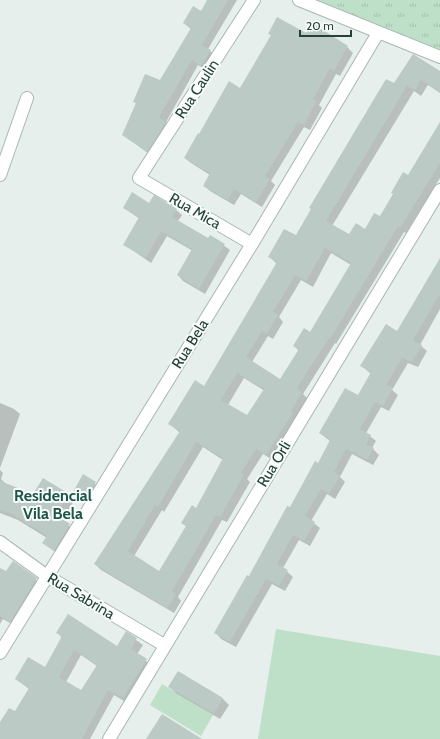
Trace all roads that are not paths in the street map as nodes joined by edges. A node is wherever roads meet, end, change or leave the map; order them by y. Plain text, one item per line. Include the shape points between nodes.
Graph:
1 (254, 0) edge
2 (299, 0) edge
3 (378, 33) junction
4 (440, 58) edge
5 (26, 98) dead end
6 (0, 175) edge
7 (139, 178) joint
8 (440, 190) edge
9 (252, 244) junction
10 (0, 542) edge
11 (47, 576) junction
12 (164, 645) junction
13 (0, 654) edge
14 (109, 739) edge

1 - 7 street, Rua Caulin
2 - 3 street
3 - 4 street
3 - 9 street, Rua Bela
5 - 6 street
7 - 9 street, Rua Mica
8 - 12 street, Rua Orli
9 - 11 street, Rua Bela
10 - 11 street, Rua Sabrina
11 - 12 street, Rua Sabrina
11 - 13 street, Rua Bela
12 - 14 street, Rua Orli

